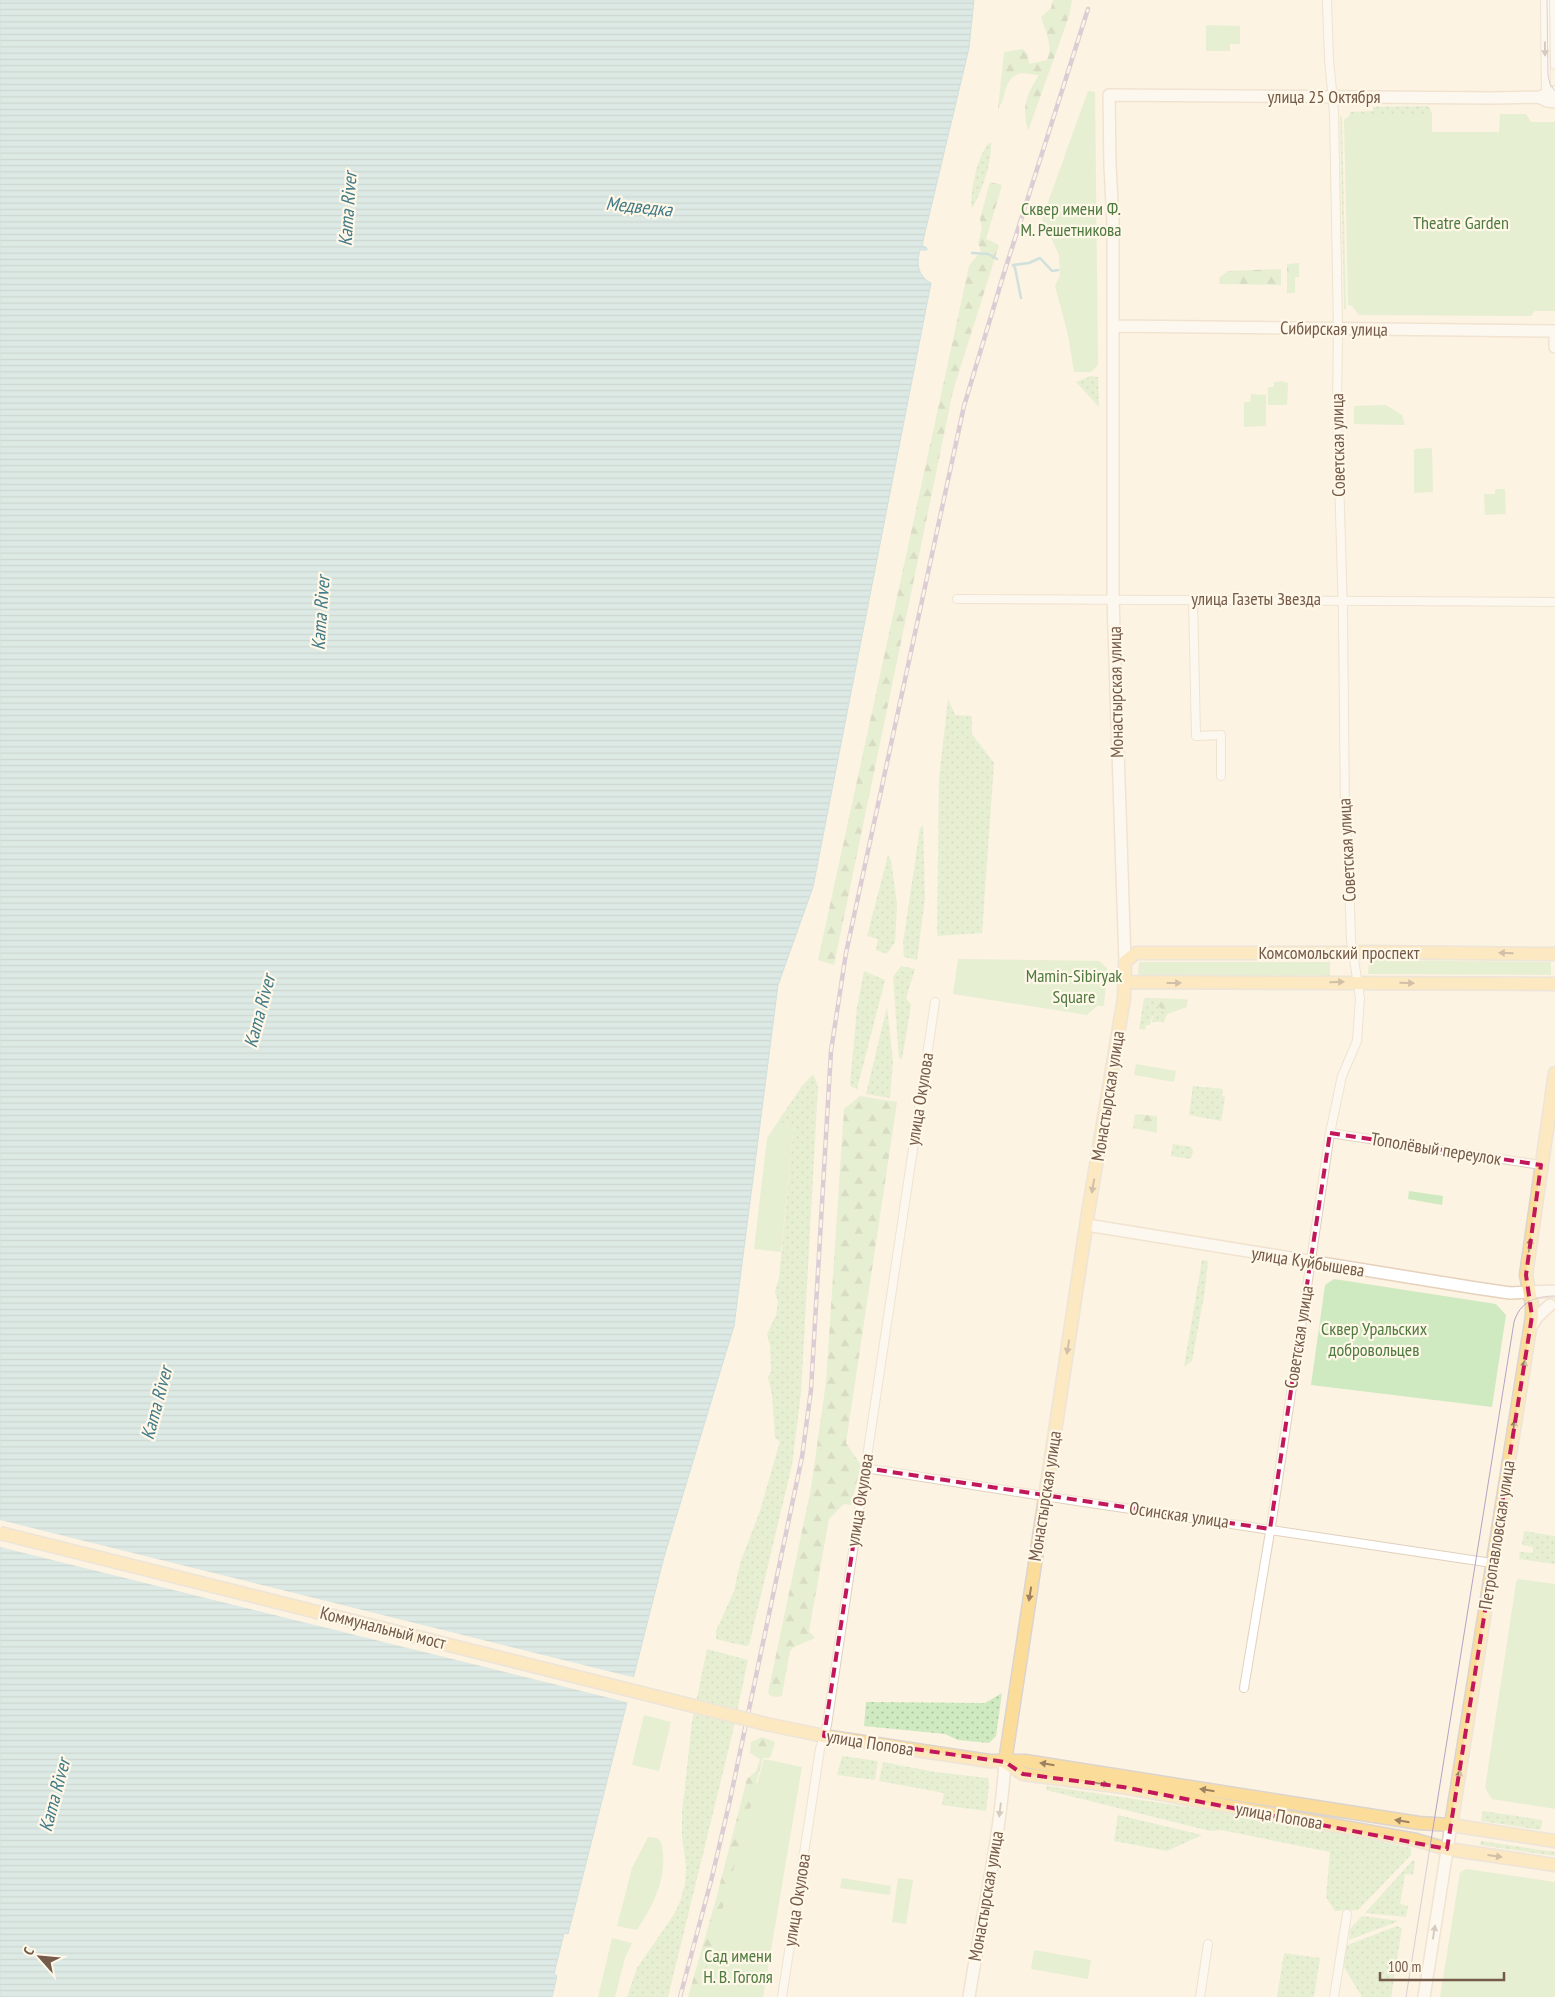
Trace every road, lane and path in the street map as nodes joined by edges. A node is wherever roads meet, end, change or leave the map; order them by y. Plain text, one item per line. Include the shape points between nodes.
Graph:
1 (1327, 0) edge
2 (1545, 0) edge
3 (1554, 0) edge
4 (1555, 65) edge
5 (1109, 95) joint
6 (1333, 97) junction
7 (1548, 97) edge
8 (1113, 326) junction
9 (1338, 328) junction
10 (1555, 331) edge
11 (1555, 347) edge
12 (958, 599) dead end
13 (1113, 599) junction
14 (1193, 599) junction
15 (1342, 600) junction
16 (1555, 602) edge
17 (1221, 776) dead end
18 (1131, 951) junction
19 (1352, 952) junction
20 (1555, 954) edge
21 (1125, 982) junction
22 (1358, 982) junction
23 (1555, 984) edge
24 (935, 1002) dead end
25 (1555, 1073) edge
26 (1330, 1133) junction
27 (1541, 1165) junction
28 (1087, 1225) junction
29 (1311, 1262) junction
30 (1555, 1291) edge
31 (1529, 1293) junction
32 (1552, 1305) edge
33 (1530, 1328) junction
34 (865, 1468) junction
35 (1045, 1496) junction
36 (1270, 1529) junction
37 (0, 1533) edge
38 (1492, 1563) junction
39 (1244, 1688) dead end
40 (766, 1724) joint
41 (824, 1736) junction
42 (1005, 1762) junction
43 (1451, 1825) junction
44 (1555, 1841) edge
45 (1447, 1849) junction
46 (1555, 1865) edge
47 (1347, 1914) dead end
48 (1208, 1944) dead end
49 (782, 1997) edge
50 (969, 1997) edge
51 (1200, 1997) edge
52 (1334, 1997) edge
53 (1424, 1997) edge

1 - 6 street, Советская улица
2 -> 7 street
3 - 4 street
5 - 6 main road, улица 25 Октября
5 - 8 main road, Монастырская улица
6 - 7 main road, улица 25 Октября
6 - 9 street, Советская улица
8 - 9 main road, Сибирская улица
8 - 13 main road, Монастырская улица
9 - 10 main road, Сибирская улица
9 - 15 street, Советская улица
10 - 11 main road
12 - 13 street, улица Газеты Звезда
13 - 14 street, улица Газеты Звезда
13 - 18 main road, Монастырская улица
14 - 15 street, улица Газеты Звезда
14 - 17 street via 1196,736 1221,735
15 - 16 street, улица Газеты Звезда
15 - 19 street, Советская улица via 1344,818
18 - 19 main road, Комсомольский проспект
18 - 21 main road, Монастырская улица via 1125,962
20 -> 19 main road, Комсомольский проспект
19 - 22 street, Советская улица
21 -> 22 main road, Комсомольский проспект
21 -> 28 main road, Монастырская улица
22 -> 23 main road, Комсомольский проспект
22 - 26 street, Советская улица via 1357,1041 1342,1076
24 - 34 street, улица Окулова
25 - 27 main road, Петропавловская улица
26 - 27 street, Тополёвый переулок
26 - 29 street, Советская улица
31 -> 27 main road, Петропавловская улица via 1526,1275
28 - 29 main road, улица Куйбышева
28 -> 35 main road, Монастырская улица
29 - 31 main road, улица Куйбышева via 1510,1293
29 - 36 street, Советская улица
30 - 31 main road, улица Куйбышева
31 - 32 main road, улица Куйбышева
31 - 33 main road, Петропавловская улица via 1532,1305
32 - 33 main road via 1537,1317
38 -> 33 main road, Петропавловская улица
34 - 35 street, Осинская улица
34 - 41 street, улица Окулова
35 - 36 street, Осинская улица
35 -> 42 main road, Монастырская улица
36 - 38 street, Осинская улица
36 - 39 street, Советская улица
37 - 40 main road, Коммунальный мост, bridge
43 -> 38 main road, Петропавловская улица
40 - 41 main road, улица Попова
41 - 42 main road, улица Попова
41 - 49 street, улица Окулова
43 -> 42 main road, улица Попова via 1409,1822 1025,1761
42 -> 45 main road, улица Попова via 1023,1774 1123,1787 1416,1840
42 -> 50 main road, Монастырская улица via 988,1894 978,1934
43 - 44 main road, улица Попова
43 - 45 main road, Петропавловская улица
45 -> 46 main road, улица Попова
53 -> 45 main road, Петропавловская улица
47 - 52 street
48 - 51 street

